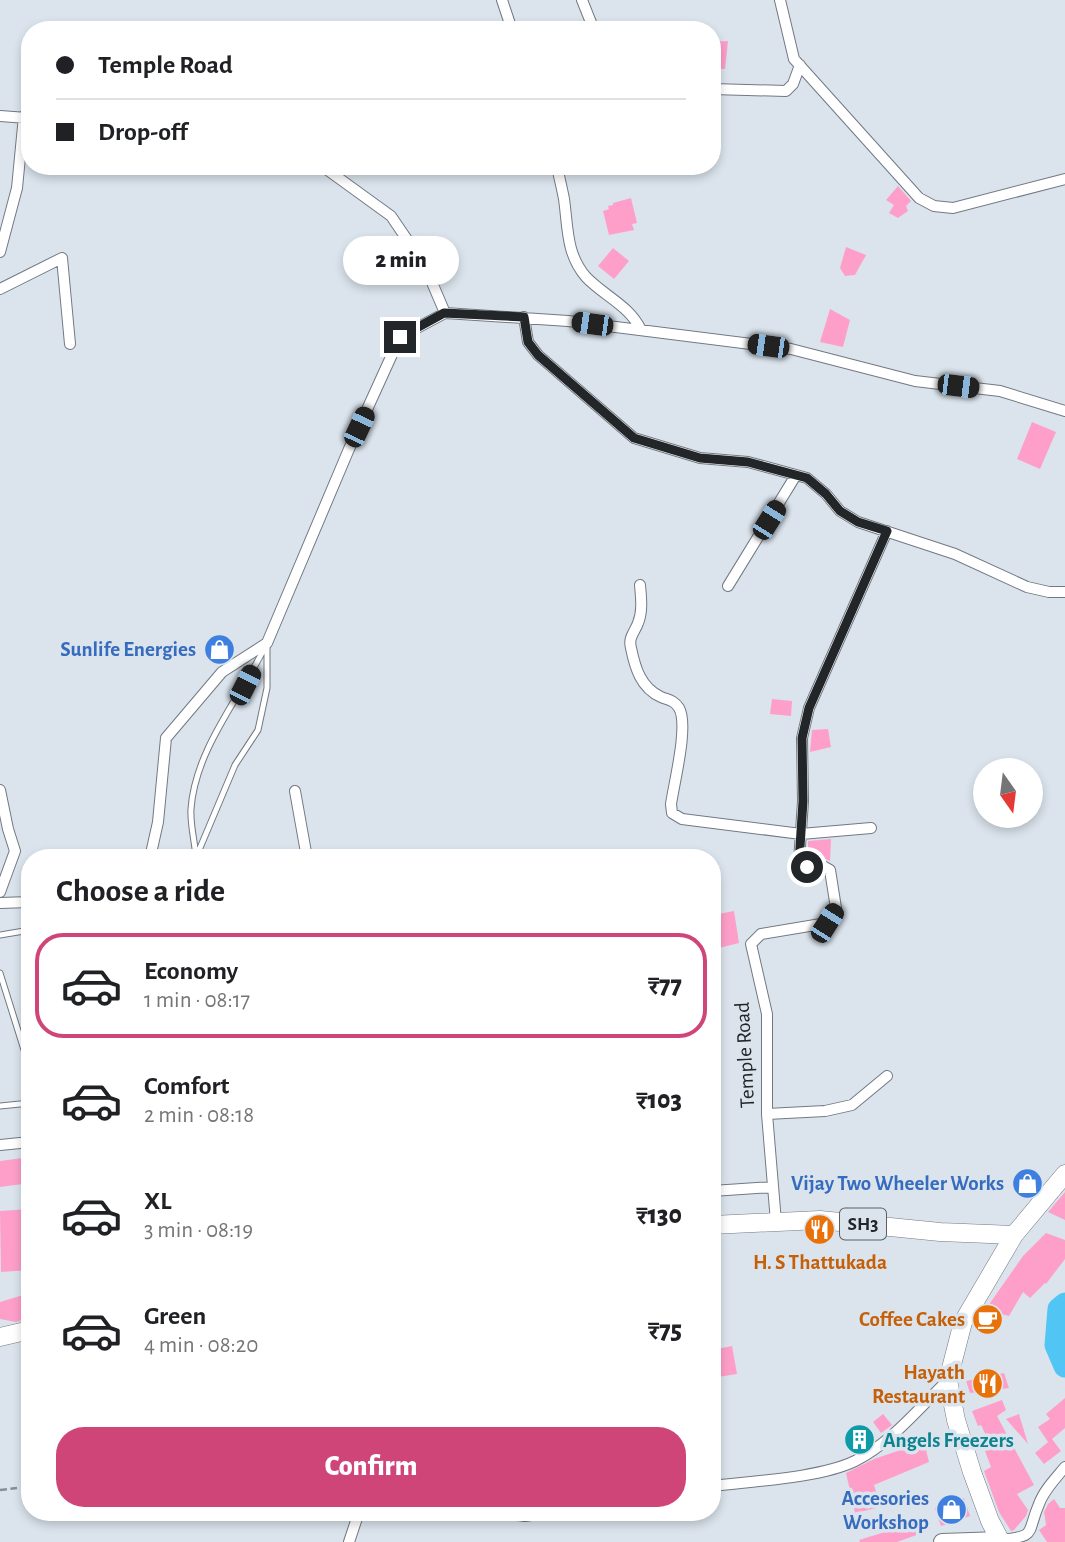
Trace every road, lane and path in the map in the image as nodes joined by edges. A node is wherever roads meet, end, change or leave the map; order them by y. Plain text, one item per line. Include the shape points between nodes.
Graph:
1 (502, 0) edge
2 (582, 0) edge
3 (780, 0) edge
4 (509, 21) edge
5 (590, 21) edge
6 (800, 65) junction
7 (721, 89) edge
8 (0, 116) edge
9 (21, 118) edge
10 (21, 160) edge
11 (334, 175) edge
12 (559, 175) edge
13 (1065, 179) edge
14 (0, 251) edge
15 (0, 289) edge
16 (444, 313) junction
17 (524, 317) junction
18 (641, 330) junction
19 (71, 344) dead end
20 (1065, 411) edge
21 (796, 475) junction
22 (887, 531) junction
23 (640, 585) dead end
24 (728, 586) dead end
25 (1065, 592) edge
26 (267, 643) junction
27 (0, 790) edge
28 (295, 791) dead end
29 (871, 828) dead end
30 (801, 834) junction
31 (152, 849) edge
32 (195, 849) edge
33 (200, 849) edge
34 (305, 849) edge
35 (0, 892) edge
36 (21, 902) edge
37 (0, 903) edge
38 (21, 932) edge
39 (0, 935) edge
40 (0, 973) edge
41 (21, 1040) edge
42 (887, 1076) dead end
43 (21, 1104) edge
44 (0, 1105) edge
45 (767, 1114) junction
46 (21, 1143) edge
47 (0, 1145) edge
48 (1065, 1174) edge
49 (772, 1187) junction
50 (721, 1190) edge
51 (776, 1222) junction
52 (721, 1225) edge
53 (1014, 1236) junction
54 (21, 1333) edge
55 (0, 1337) edge
56 (948, 1380) junction
57 (1065, 1467) edge
58 (721, 1485) edge
59 (21, 1489) edge
60 (0, 1490) edge
61 (356, 1521) edge
62 (1000, 1541) edge
63 (349, 1542) edge
64 (942, 1542) edge

1 - 4 street
2 - 5 street
3 - 6 street via 788,40
6 - 7 street via 786,91
6 - 13 street via 919,198 934,206 953,208
8 - 9 street
10 - 14 street
11 - 16 street via 391,216 425,266
12 - 18 street via 574,261 635,317
15 - 19 street via 62,258
16 - 17 street
16 - 26 street via 400,337
17 - 18 street
17 - 21 street via 528,342 538,355 634,438 700,458 748,462
18 - 20 street via 790,349 915,381 1000,391
21 - 22 street via 817,486 840,511
21 - 24 street
22 - 25 street via 955,554 1027,587
22 - 30 street, Temple Road via 809,708 802,738
23 - 30 street via 639,622 629,644 639,679 680,709 672,813 682,819
26 - 31 street via 222,672 166,738
26 - 32 lane via 208,743 191,811
26 - 33 lane via 267,688 258,730 235,765
27 - 35 street via 15,851
28 - 34 street
29 - 30 street
30 - 45 street, Temple Road via 799,862 830,870 836,908 827,923 761,934 751,944 767,1014
36 - 37 street
38 - 39 lane
40 - 41 lane
42 - 45 street via 852,1105
43 - 44 lane
45 - 49 street, Temple Road
46 - 47 street
48 - 53 main road
49 - 50 street
49 - 51 street, Temple Road
51 - 52 main road, SH3
51 - 53 main road, SH3 via 820,1220
53 - 56 main road via 963,1322
54 - 55 main road
56 - 58 street via 882,1443 856,1460 832,1470
56 - 62 main road via 972,1472
57 - 62 street via 1039,1503 1032,1529 1024,1537
59 - 60 path
61 - 63 street
62 - 64 main road

